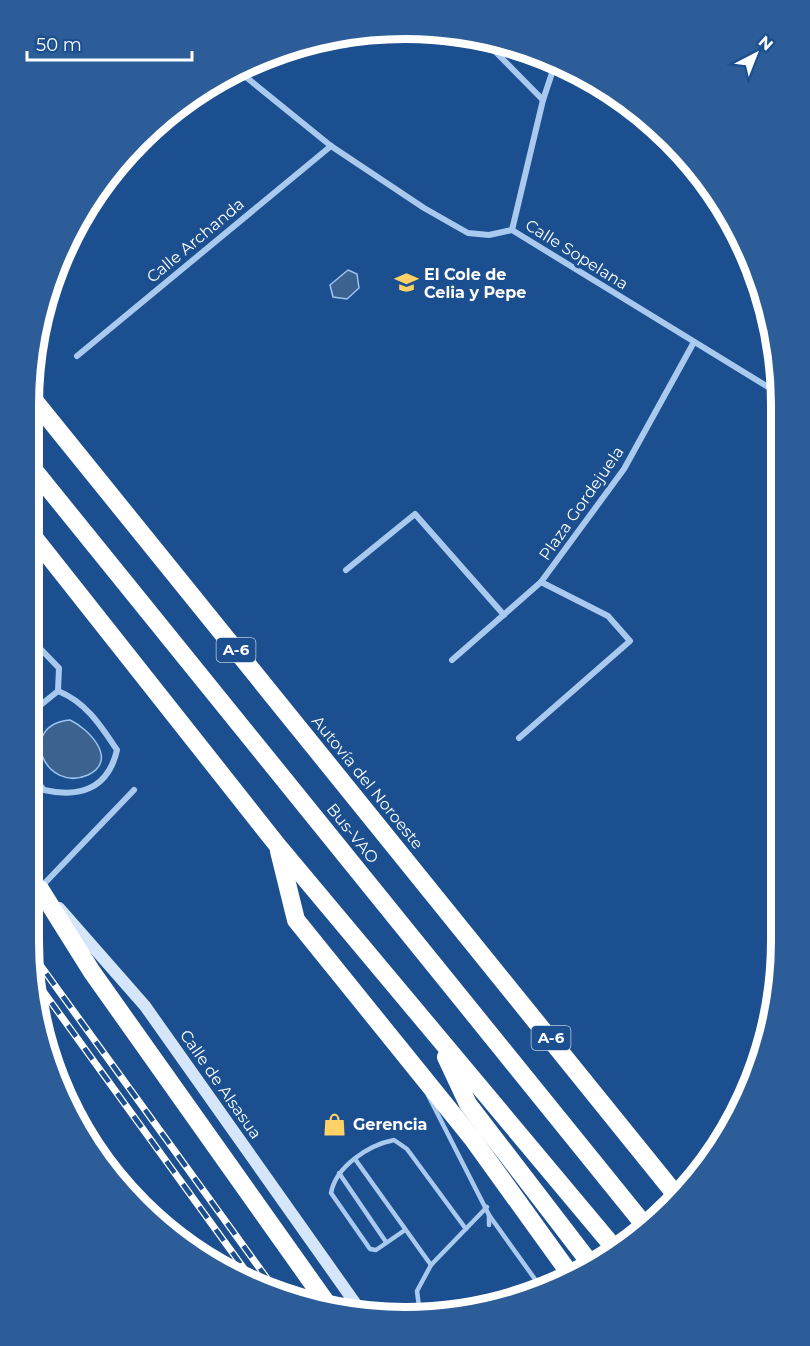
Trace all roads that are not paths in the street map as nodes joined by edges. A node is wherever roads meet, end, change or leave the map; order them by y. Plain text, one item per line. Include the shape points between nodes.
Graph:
1 (493, 50) edge
2 (553, 71) edge
3 (245, 76) edge
4 (543, 100) junction
5 (331, 146) junction
6 (512, 230) junction
7 (694, 342) junction
8 (77, 356) dead end
9 (770, 388) edge
10 (39, 406) edge
11 (39, 477) edge
12 (39, 544) edge
13 (345, 570) dead end
14 (542, 582) junction
15 (504, 615) junction
16 (39, 648) edge
17 (452, 660) dead end
18 (58, 691) junction
19 (39, 706) edge
20 (519, 738) dead end
21 (39, 784) edge
22 (134, 790) dead end
23 (278, 846) junction
24 (39, 876) edge
25 (39, 887) edge
26 (39, 889) edge
27 (435, 1034) junction
28 (421, 1075) junction
29 (355, 1159) junction
30 (339, 1173) junction
31 (674, 1189) edge
32 (487, 1207) junction
33 (489, 1215) junction
34 (641, 1220) edge
35 (489, 1225) dead end
36 (466, 1229) junction
37 (405, 1230) junction
38 (386, 1242) junction
39 (610, 1243) edge
40 (587, 1259) edge
41 (431, 1265) junction
42 (567, 1269) edge
43 (537, 1282) edge
44 (323, 1298) edge
45 (356, 1304) edge
46 (419, 1306) edge

1 - 4 street
2 - 4 street
3 - 5 street, Calle Sopelana
4 - 6 street
5 - 6 street, Calle Sopelana via 424,208 468,232 489,235
5 - 8 street, Calle Archanda
6 - 7 street, Calle Sopelana
7 - 9 street, Calle Sopelana
7 - 14 street, Plaza Gordejuela via 624,469
10 - 31 highway, Autovía del Noroeste / A-6
11 - 34 highway, Bus-VAO
12 - 23 highway
13 - 15 street via 415,514
14 - 15 street
14 - 20 street, Plaza Gordejuela via 608,616 630,641
15 - 17 street
16 - 18 street via 58,668
18 - 19 street
18 - 21 street via 73,697 97,720 117,750 113,767 96,785 79,793 62,794 44,790
22 - 24 street
23 - 27 highway
23 - 28 highway via 296,920
25 - 45 street, Calle de Alsasua via 145,1006
26 - 44 highway via 92,972
27 - 39 highway
27 - 40 highway via 468,1104
28 - 32 lane via 431,1104
28 - 42 highway via 472,1138
29 - 30 lane
29 - 36 lane via 381,1142 394,1140 407,1149
29 - 37 lane
30 - 38 lane
30 - 38 lane via 331,1193 363,1240 372,1250
32 - 33 lane
32 - 36 lane
33 - 35 lane
33 - 43 lane
36 - 41 lane
37 - 38 lane
37 - 41 lane
41 - 46 lane via 417,1291

